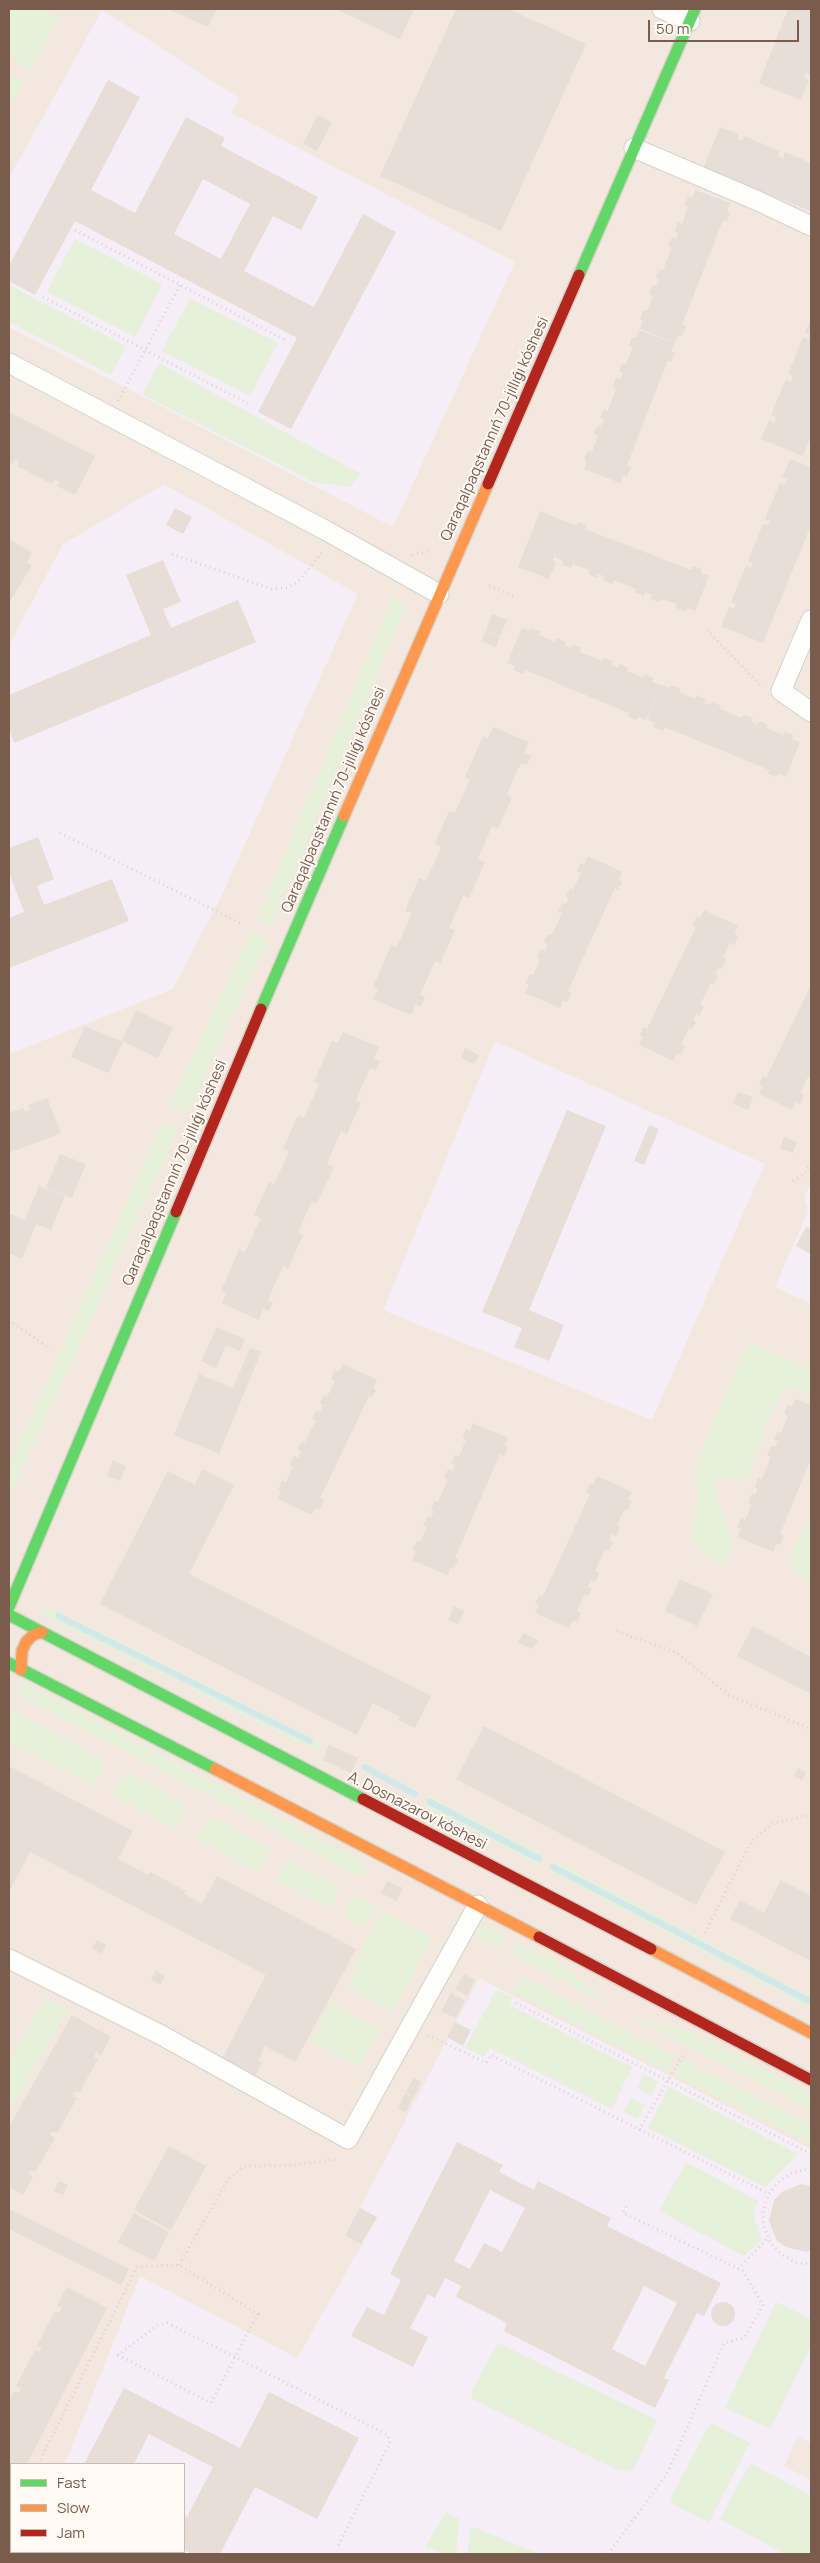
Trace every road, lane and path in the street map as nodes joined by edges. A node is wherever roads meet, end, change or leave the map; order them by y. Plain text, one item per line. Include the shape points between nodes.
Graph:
1 (662, 9) edge
2 (692, 15) edge
3 (634, 148) junction
4 (811, 226) edge
5 (75, 230) dead end
6 (180, 286) junction
7 (43, 296) dead end
8 (285, 340) dead end
9 (145, 350) junction
10 (9, 364) edge
11 (251, 406) dead end
12 (109, 417) junction
13 (335, 536) junction
14 (430, 551) dead end
15 (172, 554) dead end
16 (404, 554) dead end
17 (489, 586) dead end
18 (439, 594) junction
19 (518, 597) dead end
20 (811, 620) edge
21 (707, 630) dead end
22 (760, 685) dead end
23 (811, 712) edge
24 (60, 833) dead end
25 (242, 924) dead end
26 (811, 1164) edge
27 (793, 1181) dead end
28 (9, 1320) edge
29 (50, 1349) dead end
30 (9, 1607) edge
31 (9, 1615) edge
32 (617, 1630) dead end
33 (42, 1632) junction
34 (9, 1663) edge
35 (21, 1670) junction
36 (811, 1729) edge
37 (811, 1815) edge
38 (478, 1905) junction
39 (705, 1933) dead end
40 (9, 1959) edge
41 (516, 2003) dead end
42 (411, 2025) junction
43 (811, 2032) edge
44 (684, 2053) dead end
45 (667, 2080) junction
46 (811, 2080) edge
47 (639, 2130) junction
48 (811, 2154) edge
49 (338, 2159) dead end
50 (811, 2169) edge
51 (769, 2194) junction
52 (628, 2202) dead end
53 (768, 2238) junction
54 (179, 2265) junction
55 (811, 2265) edge
56 (738, 2269) junction
57 (235, 2358) junction
58 (39, 2463) edge
59 (338, 2546) dead end
60 (608, 2554) edge

1 - 2 street
2 - 3 main road, Qaraqalpaqstannıń 70-jıllıǵı kóshesi
3 - 4 street
3 - 18 main road, Qaraqalpaqstannıń 70-jıllıǵı kóshesi
5 - 6 path
6 - 8 path
6 - 9 path
7 - 9 path
9 - 11 path
9 - 12 path
10 - 12 street
12 - 13 street
13 - 15 path via 297,583 286,588 271,589
13 - 18 street
14 - 16 path via 417,556
17 - 19 path
18 - 30 main road, Qaraqalpaqstannıń 70-jıllıǵı kóshesi via 300,915
20 - 23 street via 781,691
21 - 22 path
24 - 25 path
26 - 27 path
28 - 29 path
31 - 33 main road, A. Dosnazarov kóshesi
32 - 36 path via 677,1653 729,1695
33 - 35 main road via 26,1642
33 - 43 main road, A. Dosnazarov kóshesi
34 - 35 main road
35 - 38 main road
37 - 39 path via 773,1823 751,1842
38 - 42 street
38 - 46 main road
40 - 42 street via 161,2035 348,2139
41 - 45 path
42 - 47 path via 486,2063 491,2055
44 - 45 path
45 - 47 path
45 - 48 path
47 - 51 path
49 - 54 path via 296,2165 244,2166 228,2180
50 - 51 path via 793,2172 779,2181
51 - 53 path via 763,2210
52 - 56 path via 623,2213
53 - 55 path via 781,2254
53 - 56 path
54 - 57 path via 258,2314
54 - 58 path via 137,2267
56 - 60 path via 743,2271 762,2305 744,2338 724,2343 667,2474
57 - 57 path via 167,2323 158,2324 118,2356 211,2403
57 - 59 path via 388,2435 390,2443

